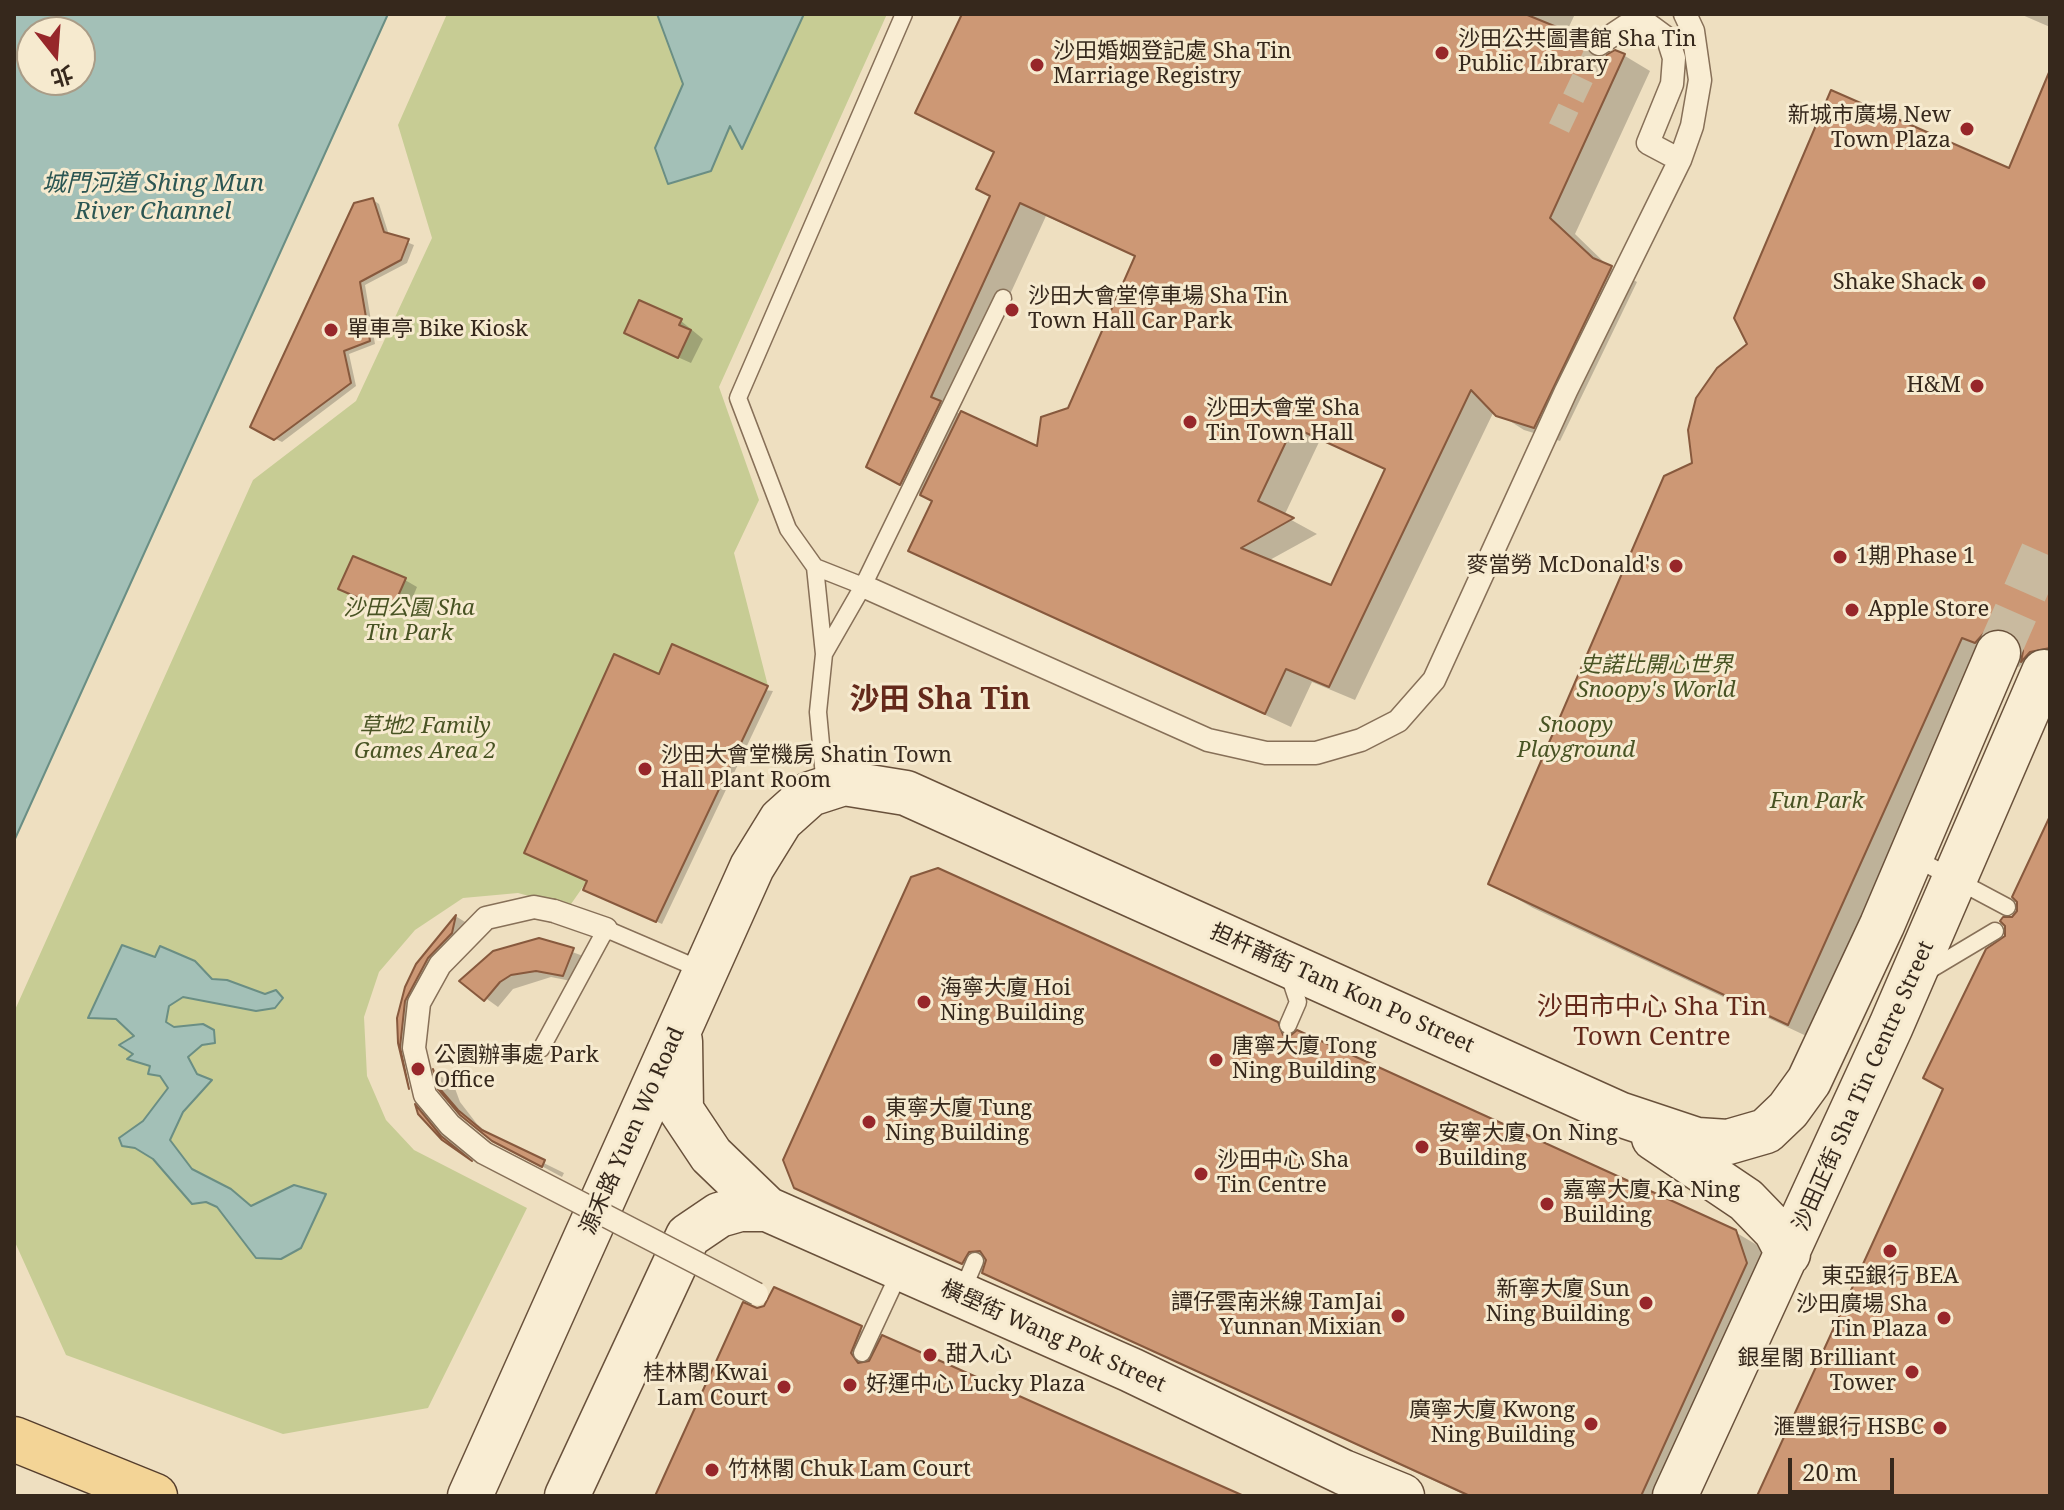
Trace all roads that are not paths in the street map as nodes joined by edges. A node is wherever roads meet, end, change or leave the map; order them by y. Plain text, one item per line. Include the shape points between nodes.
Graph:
1 (904, 14) edge
2 (1685, 14) edge
3 (1599, 44) tunnel mouth
4 (1680, 160) junction
5 (1003, 298) dead end
6 (815, 567) junction
7 (863, 586) junction
8 (1998, 653) tunnel mouth
9 (824, 654) junction
10 (2044, 672) tunnel mouth
11 (825, 787) junction
12 (1913, 856) junction
13 (1956, 878) junction
14 (2007, 907) dead end
15 (606, 929) junction
16 (1995, 931) dead end
17 (1268, 955) junction
18 (705, 972) junction
19 (1906, 993) junction
20 (1288, 1025) dead end
21 (680, 1027) junction
22 (541, 1049) dead end
23 (1619, 1114) junction
24 (767, 1209) junction
25 (1788, 1254) junction
26 (975, 1261) dead end
27 (916, 1275) junction
28 (757, 1294) dead end
29 (862, 1353) dead end
30 (14, 1439) edge
31 (155, 1496) edge
32 (470, 1496) edge
33 (567, 1496) edge
34 (1402, 1496) edge
35 (1675, 1496) edge

1 - 6 lane via 738,398 788,529
2 - 4 street via 1693,31 1700,80
3 - 4 street via 1626,26 1649,25 1668,39 1674,58 1672,84 1648,143
4 - 7 street via 1566,391 1434,680 1398,721 1361,740 1316,753 1266,753 1208,740
5 - 7 lane
6 - 7 lane
6 - 9 lane
7 - 9 lane
8 - 12 main road
9 - 11 lane via 818,712
10 - 13 main road, 沙田正街 Sha Tin Centre Street
11 - 17 main road, 担杆莆街 Tam Kon Po Street via 861,783 906,793
11 - 18 main road, 源禾路 Yuen Wo Road via 796,805 766,841
12 - 13 lane
12 - 23 main road, 担杆莆街 Tam Kon Po Street via 1809,1081 1766,1131 1728,1142 1697,1140
13 - 14 lane
13 - 19 main road, 沙田正街 Sha Tin Centre Street
15 - 18 lane
15 - 22 lane
15 - 28 street, bridge via 534,907 486,918 440,965 419,1003 414,1048 425,1095 484,1153
16 - 19 lane via 1954,952
17 - 20 lane via 1296,988 1298,1002
17 - 23 main road, 担杆莆街 Tam Kon Po Street
18 - 21 main road, 源禾路 Yuen Wo Road
19 - 25 main road, 沙田正街 Sha Tin Centre Street
21 - 24 main road via 681,1110 711,1155
21 - 32 main road, 源禾路 Yuen Wo Road
23 - 25 main road via 1746,1200 1776,1231
24 - 27 main road, 橫壆街 Wang Pok Street
24 - 33 main road via 740,1209 701,1225 681,1248
25 - 35 main road, 沙田正街 Sha Tin Centre Street
26 - 27 lane via 960,1288 949,1290
27 - 29 lane
27 - 34 main road, 橫壆街 Wang Pok Street via 1152,1380 1340,1478
30 - 31 main road

